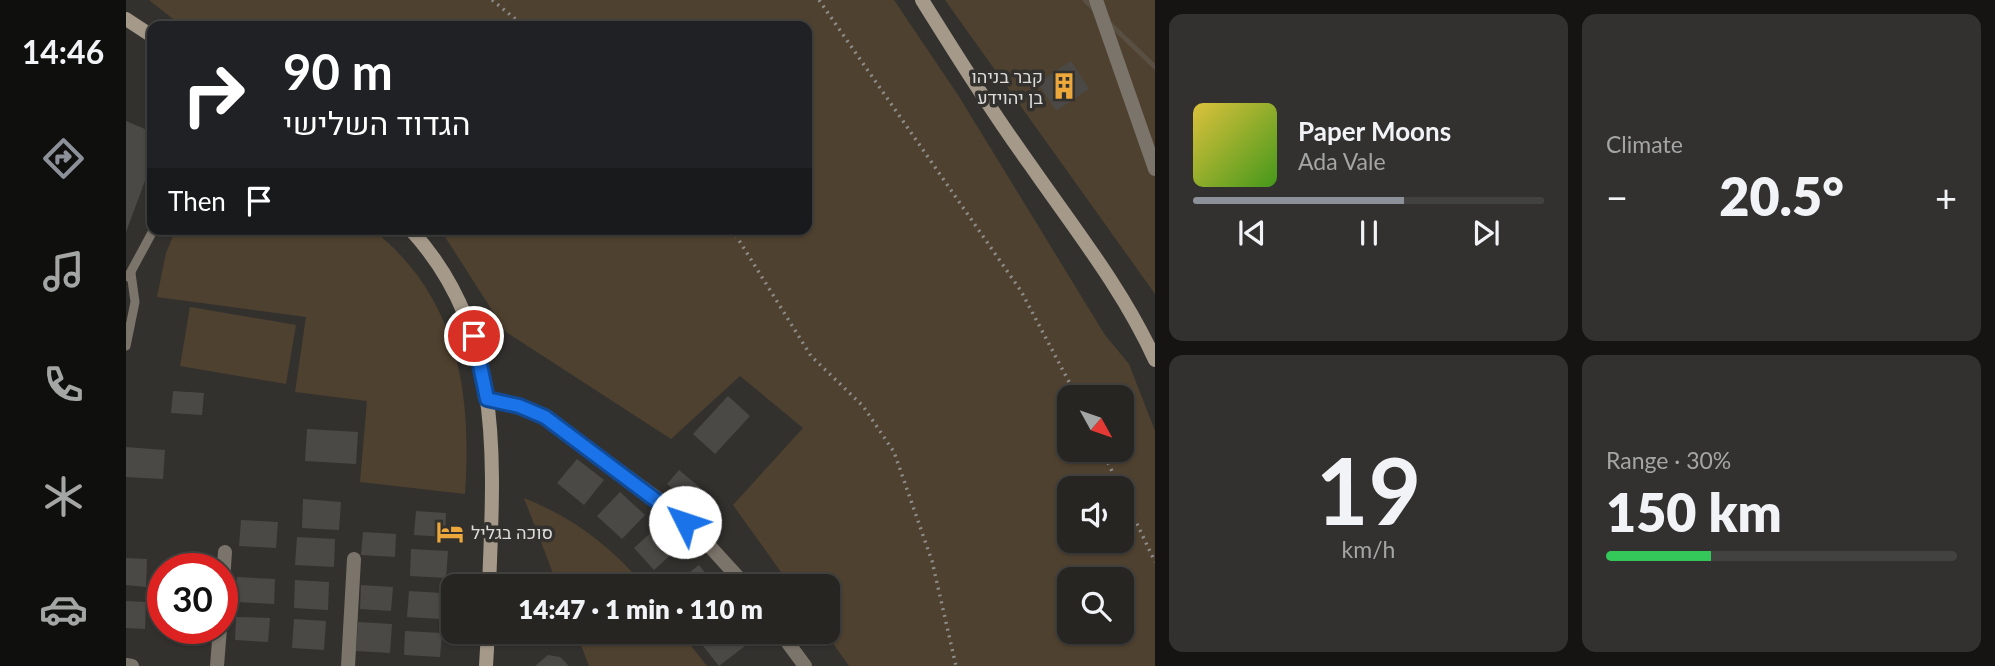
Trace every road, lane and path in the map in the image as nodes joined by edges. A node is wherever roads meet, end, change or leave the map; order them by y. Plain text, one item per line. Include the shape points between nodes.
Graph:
1 (492, 0) edge
2 (819, 0) edge
3 (922, 0) edge
4 (1096, 0) edge
5 (126, 19) edge
6 (518, 21) edge
7 (147, 33) edge
8 (1155, 169) edge
9 (151, 235) edge
10 (415, 235) edge
11 (736, 235) edge
12 (129, 276) edge
13 (1150, 333) edge
14 (126, 346) edge
15 (1155, 360) edge
16 (1071, 385) edge
17 (487, 399) junction
18 (1134, 518) edge
19 (354, 559) dead end
20 (1155, 562) edge
21 (489, 574) edge
22 (735, 574) edge
23 (219, 644) edge
24 (487, 644) edge
25 (789, 644) edge
26 (126, 665) edge
27 (132, 666) edge
28 (218, 666) edge
29 (348, 666) edge
30 (486, 666) edge
31 (805, 666) edge
32 (956, 666) edge

1 - 6 path
2 - 16 path via 1021,291
3 - 13 street via 994,115
4 - 8 street
5 - 7 street
9 - 12 lane
10 - 17 street via 448,277 465,310
11 - 32 path via 811,356 863,406 894,452 932,561
12 - 14 lane via 135,302
13 - 15 street
17 - 21 street via 493,475
17 - 22 street via 545,417 665,504
18 - 20 path
19 - 29 street
23 - 28 street
24 - 30 street
25 - 31 street
26 - 27 street

